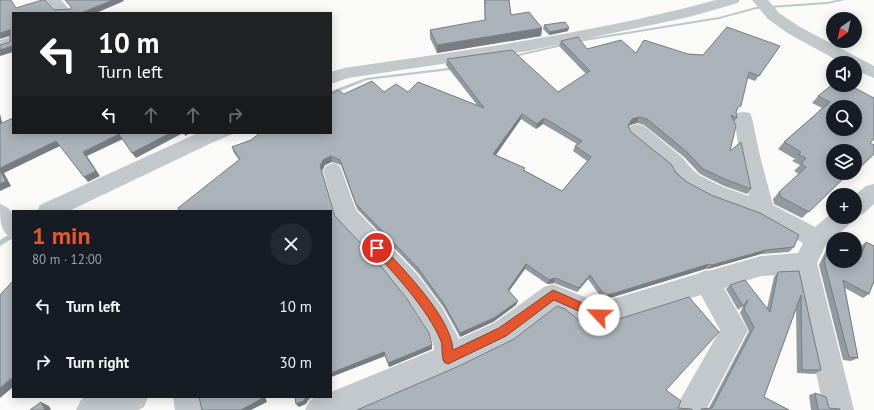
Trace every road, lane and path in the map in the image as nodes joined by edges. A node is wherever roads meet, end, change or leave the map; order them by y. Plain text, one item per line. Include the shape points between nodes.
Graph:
1 (53, 0) edge
2 (733, 0) edge
3 (761, 2) edge
4 (64, 12) edge
5 (12, 41) edge
6 (0, 45) edge
7 (841, 56) edge
8 (862, 67) edge
9 (874, 73) edge
10 (332, 79) edge
11 (743, 118) dead end
12 (637, 131) dead end
13 (213, 134) edge
14 (334, 171) dead end
15 (874, 192) edge
16 (862, 202) edge
17 (50, 210) edge
18 (764, 211) junction
19 (835, 224) edge
20 (817, 239) junction
21 (804, 263) junction
22 (706, 281) junction
23 (448, 358) junction
24 (128, 398) edge
25 (187, 398) edge
26 (91, 410) edge
27 (190, 410) edge
28 (320, 410) edge
29 (690, 410) edge
30 (839, 410) edge

1 - 4 street
2 - 10 street via 689,12 528,46 344,73
3 - 7 street via 774,17
5 - 6 street
8 - 9 street
11 - 18 street
12 - 18 street via 676,163 694,182
13 - 17 street
14 - 23 street via 346,214 408,282 430,312 447,341
15 - 16 street
18 - 20 street
19 - 20 street
20 - 21 street
21 - 22 street via 761,266
21 - 30 street
22 - 23 street via 599,315 553,295 503,332
22 - 29 street via 735,330
23 - 28 street via 343,403
24 - 26 street via 105,402
25 - 27 street

